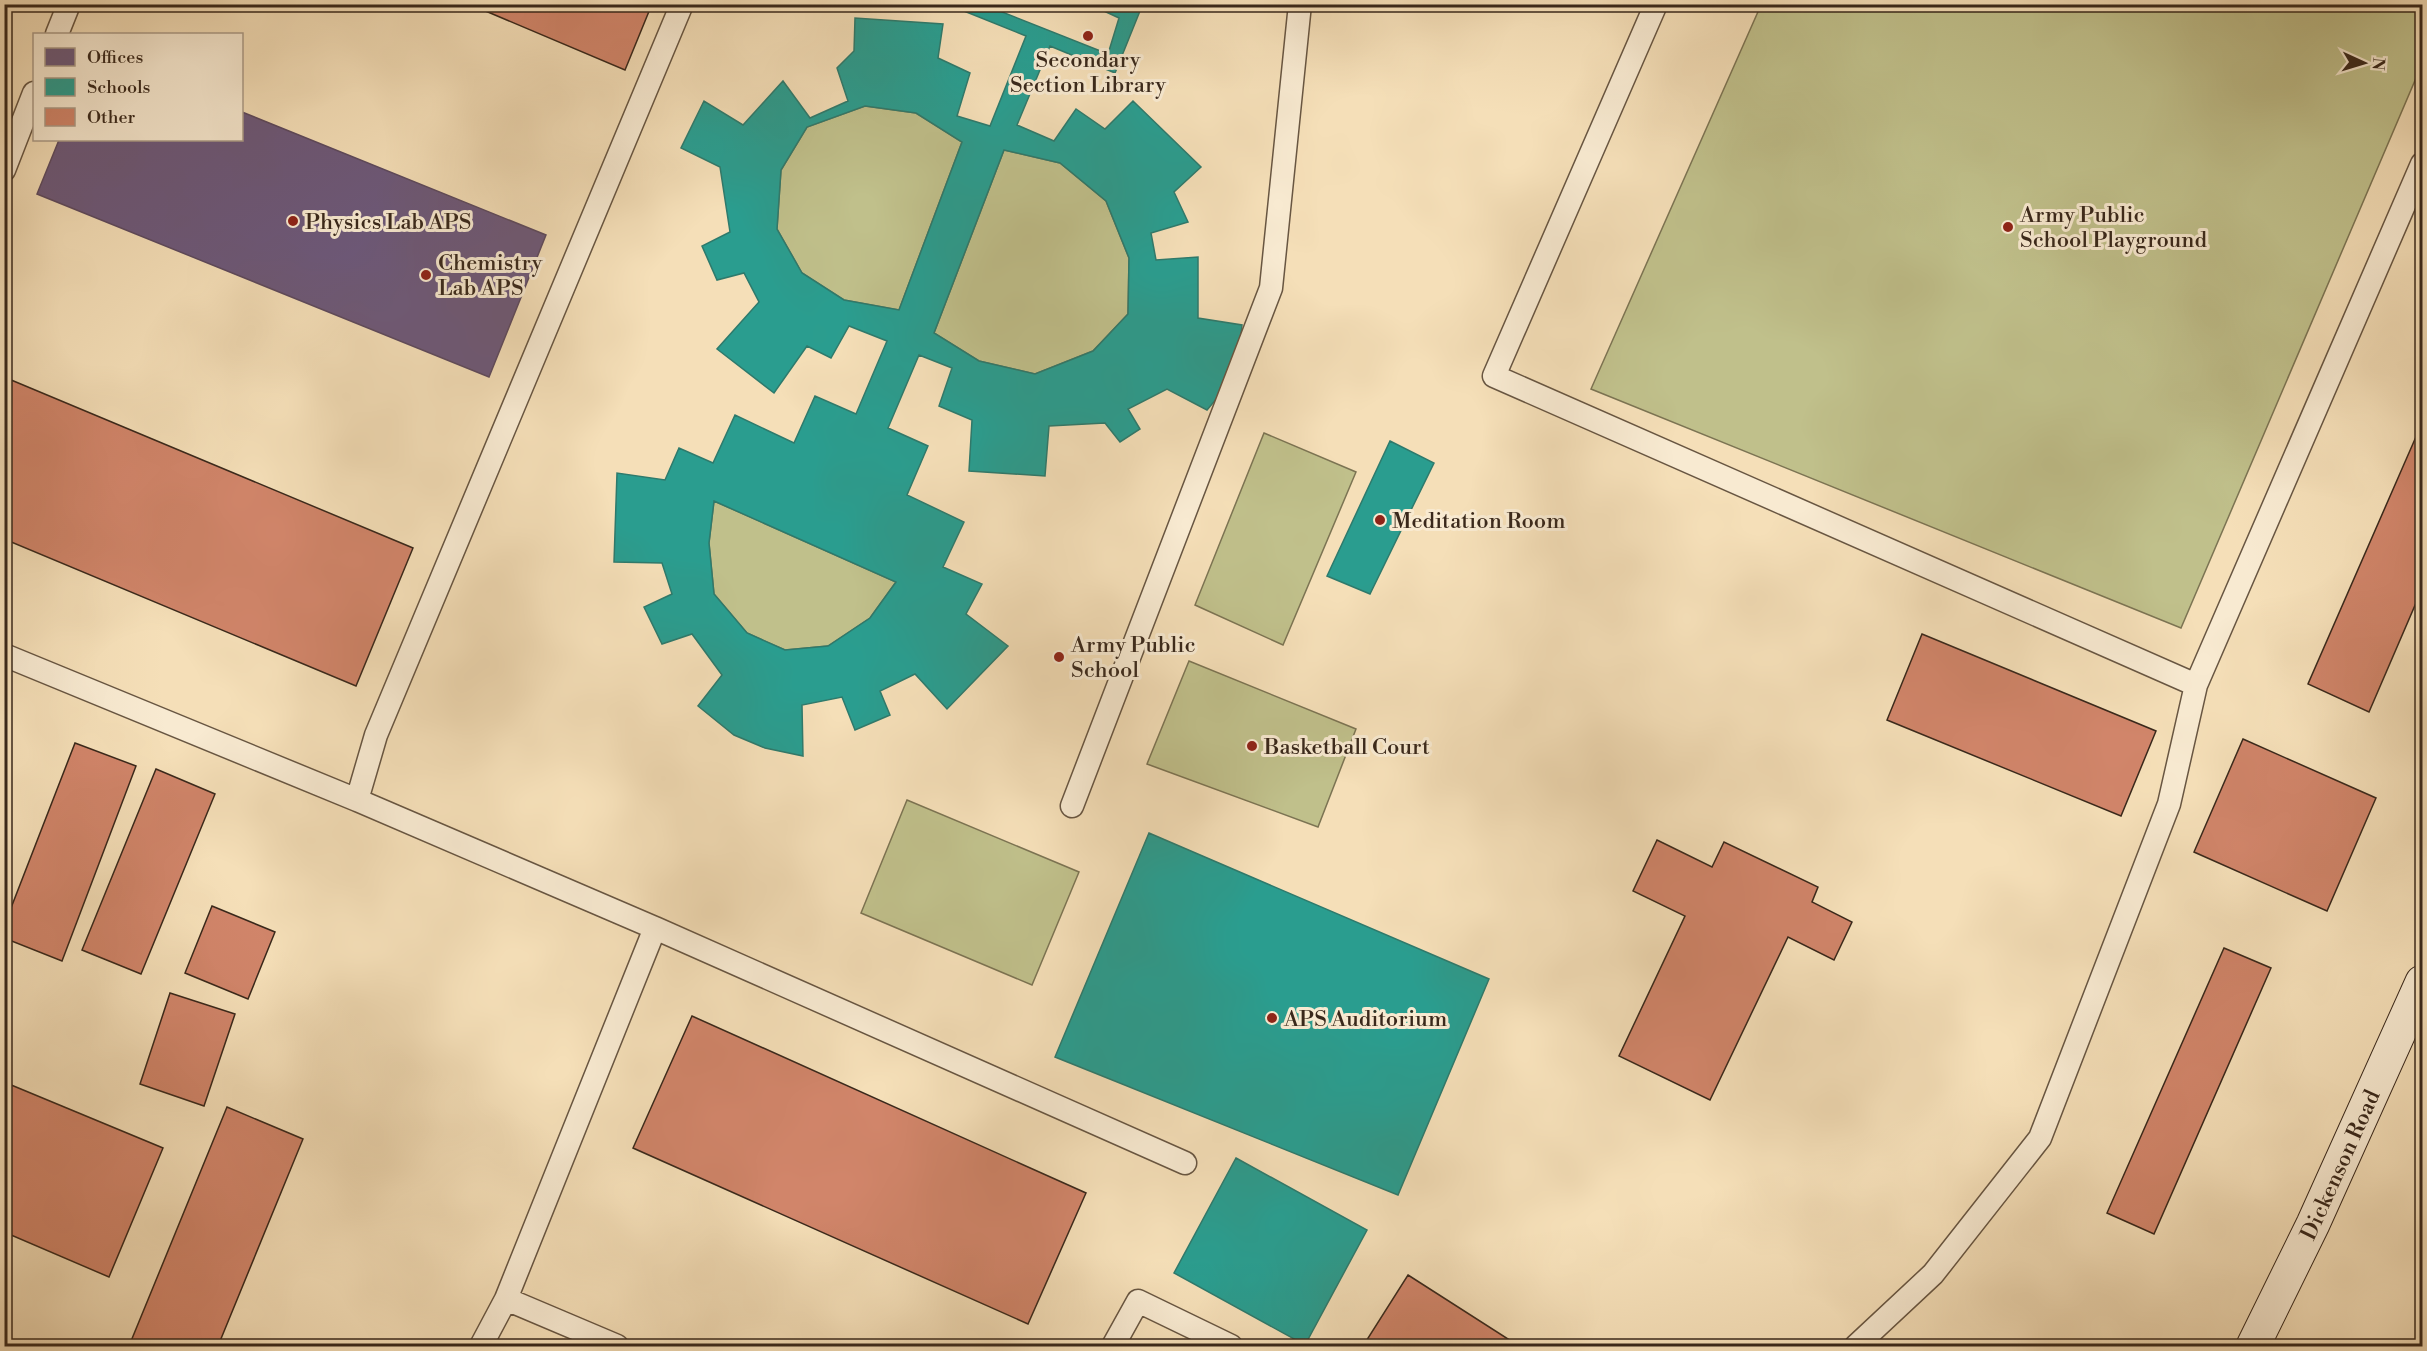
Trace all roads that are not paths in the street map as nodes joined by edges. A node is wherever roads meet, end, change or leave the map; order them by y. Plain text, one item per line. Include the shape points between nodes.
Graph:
1 (69, 4) edge
2 (682, 4) edge
3 (1300, 4) edge
4 (1656, 4) edge
5 (57, 33) edge
6 (33, 96) edge
7 (2422, 164) edge
8 (4, 170) edge
9 (4, 655) edge
10 (2196, 685) junction
11 (357, 800) junction
12 (1072, 806) dead end
13 (655, 928) junction
14 (2422, 982) edge
15 (2415, 1017) edge
16 (1185, 1163) dead end
17 (506, 1299) junction
18 (481, 1347) edge
19 (617, 1347) edge
20 (1113, 1347) edge
21 (1231, 1347) edge
22 (1856, 1347) edge
23 (2253, 1347) edge

1 - 5 lane
2 - 11 lane via 376,735
3 - 12 lane via 1271,288
4 - 10 lane via 1494,376
6 - 8 lane
7 - 10 lane
9 - 11 lane
10 - 22 lane via 2169,804 2040,1138 1934,1274
11 - 13 lane
13 - 16 lane
13 - 17 lane
14 - 15 main road, Dickenson Road
15 - 23 main road, Dickenson Road
17 - 18 lane
17 - 19 lane
20 - 21 lane via 1138,1301

